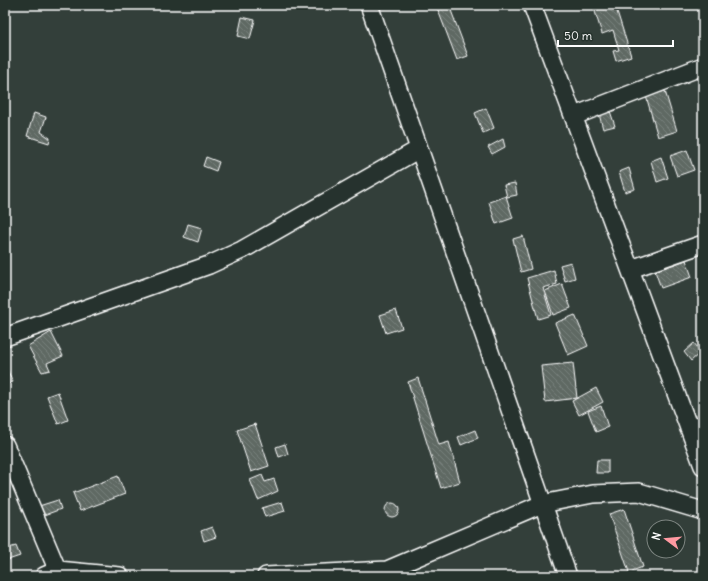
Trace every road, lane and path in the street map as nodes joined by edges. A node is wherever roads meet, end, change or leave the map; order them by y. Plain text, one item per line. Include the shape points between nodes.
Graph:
1 (369, 5) edge
2 (532, 5) edge
3 (703, 66) edge
4 (574, 116) junction
5 (419, 149) junction
6 (703, 244) edge
7 (631, 269) junction
8 (5, 337) edge
9 (696, 426) edge
10 (5, 445) edge
11 (703, 466) edge
12 (542, 504) junction
13 (703, 511) edge
14 (389, 573) edge
15 (54, 574) edge
16 (120, 576) edge
17 (266, 576) edge
18 (568, 576) edge

1 - 5 street
2 - 4 street
3 - 4 street
4 - 7 street
5 - 8 street via 229,256
5 - 12 street
6 - 7 street
7 - 9 street
9 - 11 street
10 - 15 street
12 - 13 street via 593,494 639,492
12 - 14 street
12 - 18 street
14 - 17 street
15 - 16 street

